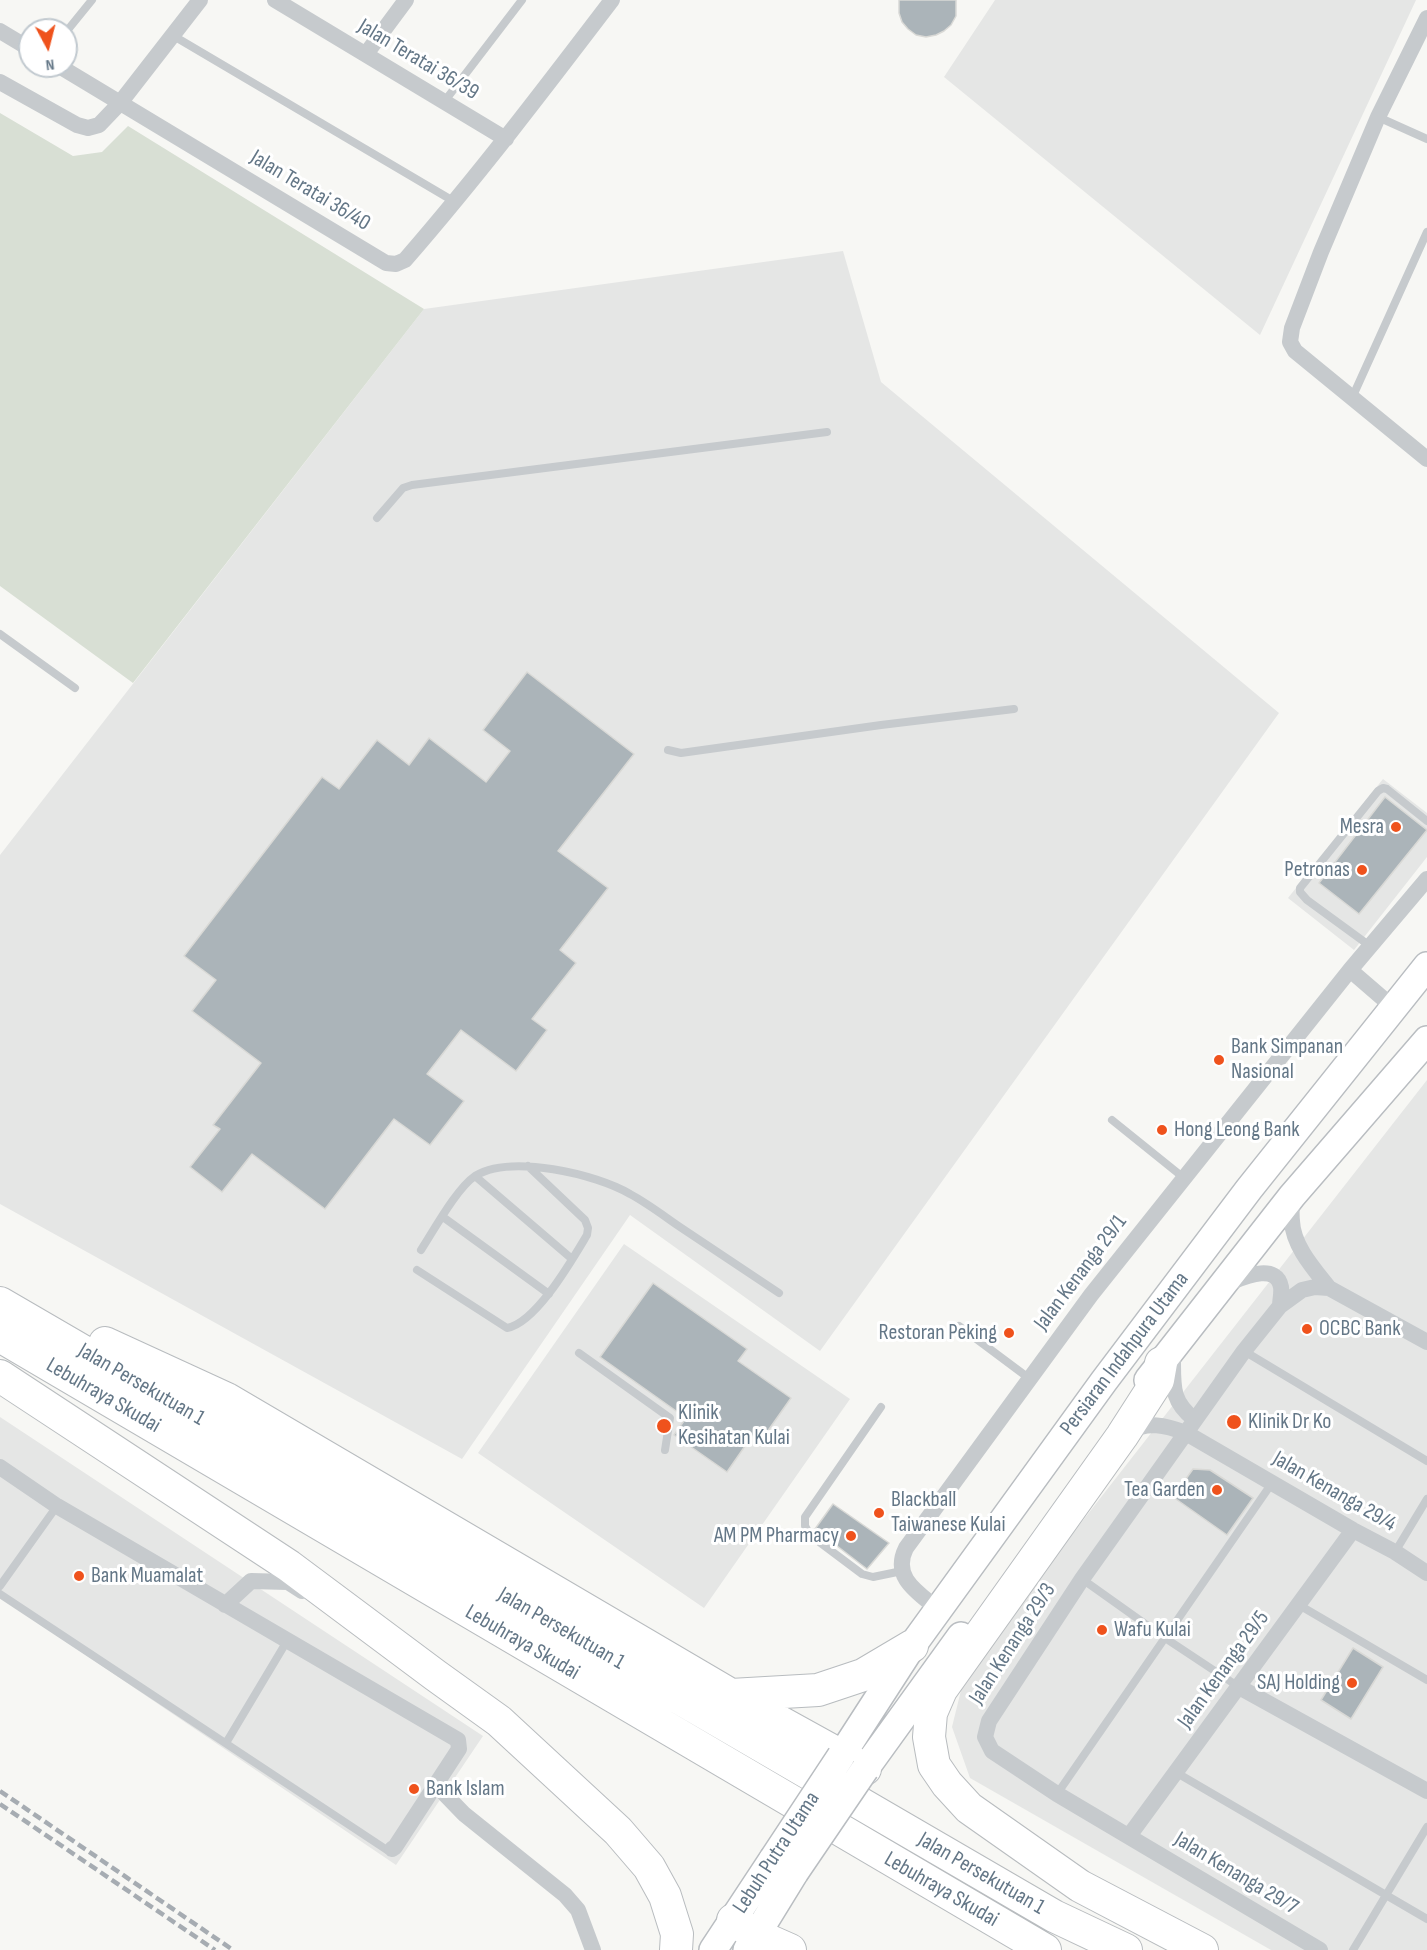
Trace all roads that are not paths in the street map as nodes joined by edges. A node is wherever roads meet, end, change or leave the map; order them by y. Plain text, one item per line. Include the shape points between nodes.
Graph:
1 (92, 0) edge
2 (200, 0) edge
3 (275, 0) edge
4 (406, 0) edge
5 (522, 0) edge
6 (612, 0) edge
7 (78, 18) edge
8 (1427, 18) edge
9 (0, 31) edge
10 (172, 34) junction
11 (18, 42) edge
12 (366, 54) junction
13 (78, 78) edge
14 (0, 82) edge
15 (444, 102) junction
16 (120, 103) junction
17 (1378, 117) junction
18 (506, 139) junction
19 (1427, 139) edge
20 (454, 202) junction
21 (1427, 232) edge
22 (1352, 398) junction
23 (827, 432) dead end
24 (1425, 453) edge
25 (377, 518) dead end
26 (0, 634) edge
27 (75, 688) dead end
28 (1014, 709) dead end
29 (668, 750) dead end
30 (1427, 821) edge
31 (1425, 883) edge
32 (1370, 946) junction
33 (1427, 966) edge
34 (1350, 970) junction
35 (1394, 1008) junction
36 (1427, 1040) edge
37 (1112, 1120) dead end
38 (528, 1166) junction
39 (475, 1176) junction
40 (1184, 1178) junction
41 (1292, 1196) junction
42 (443, 1217) junction
43 (420, 1250) dead end
44 (572, 1259) junction
45 (417, 1270) dead end
46 (1221, 1285) junction
47 (1329, 1288) junction
48 (779, 1293) dead end
49 (549, 1294) junction
50 (0, 1296) edge
51 (0, 1303) edge
52 (1280, 1306) junction
53 (959, 1326) dead end
54 (0, 1336) edge
55 (1427, 1342) edge
56 (1244, 1351) junction
57 (579, 1353) dead end
58 (1167, 1355) junction
59 (0, 1376) edge
60 (1030, 1379) junction
61 (881, 1407) dead end
62 (1190, 1426) junction
63 (1122, 1436) junction
64 (665, 1450) dead end
65 (1427, 1461) edge
66 (0, 1467) edge
67 (1272, 1483) junction
68 (1427, 1499) edge
69 (57, 1506) junction
70 (1353, 1530) junction
71 (1395, 1552) junction
72 (902, 1571) junction
73 (1427, 1573) edge
74 (1082, 1579) junction
75 (0, 1586) edge
76 (0, 1594) edge
77 (225, 1605) junction
78 (1299, 1605) junction
79 (939, 1610) junction
80 (1165, 1638) junction
81 (287, 1641) junction
82 (912, 1646) junction
83 (435, 1675) junction
84 (1427, 1680) edge
85 (1239, 1687) junction
86 (731, 1695) junction
87 (226, 1743) junction
88 (853, 1763) junction
89 (1177, 1773) junction
90 (435, 1784) junction
91 (1427, 1791) edge
92 (1057, 1794) junction
93 (1427, 1827) edge
94 (1130, 1836) junction
95 (392, 1849) joint
96 (1385, 1894) junction
97 (1427, 1919) edge
98 (745, 1935) edge
99 (593, 1950) edge
100 (676, 1950) edge
101 (713, 1950) edge
102 (790, 1950) edge
103 (1045, 1950) edge
104 (1126, 1950) edge
105 (1202, 1950) edge
106 (1320, 1950) edge
107 (1353, 1950) edge

1 - 7 lane
2 - 10 street
3 - 12 street, Jalan Teratai 36/39
4 - 12 street
5 - 15 lane
6 - 18 street, Jalan Teratai 36/40
8 - 17 street
9 - 11 street
10 - 16 street
10 - 20 lane
12 - 15 street, Jalan Teratai 36/39
13 - 16 street, Jalan Teratai 36/40
14 - 16 street via 88,128 99,125
15 - 18 street, Jalan Teratai 36/39
16 - 20 street, Jalan Teratai 36/40 via 386,263 405,260
17 - 19 lane
17 - 22 street via 1321,252 1290,342 1295,351
18 - 20 street, Jalan Teratai 36/40
21 - 22 lane
22 - 24 street
23 - 25 lane via 412,485 402,488
26 - 27 lane
28 - 29 lane via 681,753
30 - 32 lane via 1387,789 1377,791 1300,888 1307,900
31 - 32 street, Jalan Kenanga 29/1
32 - 34 street, Jalan Kenanga 29/1
33 - 35 main road, Persiaran Indahpura Utama
34 - 35 street
34 - 40 street, Jalan Kenanga 29/1
35 - 79 main road, Persiaran Indahpura Utama via 1125,1352
36 - 41 main road, Persiaran Indahpura Utama
37 - 40 lane
38 - 39 lane via 504,1166
38 - 44 lane via 585,1221 587,1235
38 - 48 lane via 597,1180 629,1193
39 - 42 lane
39 - 44 lane
40 - 60 street, Jalan Kenanga 29/1
41 - 46 main road, Persiaran Indahpura Utama
41 - 47 street via 1295,1238
42 - 43 lane
42 - 49 lane
44 - 49 lane
45 - 49 lane via 507,1328 518,1325
46 - 52 street via 1266,1272 1280,1283
46 - 58 main road, Persiaran Indahpura Utama
47 - 52 street, Jalan Kenanga 29/3 via 1302,1290
47 - 55 street
50 - 86 highway via 227,1399
51 - 104 highway, Jalan Persekutuan 1 via 1054,1916
52 - 56 street, Jalan Kenanga 29/3
53 - 60 lane
54 - 103 highway, Lebuhraya Skudai
56 - 62 street, Jalan Kenanga 29/3
56 - 65 lane
57 - 64 lane via 670,1418
58 - 62 street via 1175,1395
58 - 63 highway via 1158,1380
58 - 88 main road, Persiaran Indahpura Utama
59 - 83 highway via 289,1566
60 - 72 street, Jalan Kenanga 29/1 via 906,1548
61 - 72 lane via 805,1517 805,1526 810,1535 862,1574 873,1577
62 - 63 street via 1139,1426
62 - 67 street, Jalan Kenanga 29/4
62 - 74 street, Jalan Kenanga 29/3
63 - 105 highway via 941,1690 931,1713 929,1737 934,1765 969,1808 1080,1886
66 - 69 street
67 - 70 street, Jalan Kenanga 29/4
67 - 80 lane
68 - 71 lane
69 - 75 lane
69 - 77 street
70 - 71 street, Jalan Kenanga 29/4
70 - 78 street, Jalan Kenanga 29/5
71 - 73 street, Jalan Kenanga 29/4
72 - 79 street via 910,1585
74 - 80 lane
74 - 92 street, Jalan Kenanga 29/3 via 989,1720 985,1737 992,1751
76 - 87 lane
77 - 81 street
77 - 83 street via 251,1581 288,1582
78 - 84 lane
78 - 85 street, Jalan Kenanga 29/5
79 - 82 main road, Persiaran Indahpura Utama
80 - 85 lane
80 - 92 lane
81 - 87 lane
81 - 90 street via 458,1740 459,1749
82 - 86 highway via 863,1675 819,1690
82 - 88 main road, Persiaran Indahpura Utama
83 - 100 highway via 499,1721 618,1831 649,1867 665,1896 677,1934
85 - 89 street, Jalan Kenanga 29/5
85 - 91 street
86 - 88 highway
87 - 95 lane via 387,1850
88 - 98 main road, Lebuh Putra Utama, bridge via 784,1865
89 - 94 street, Jalan Kenanga 29/5
89 - 96 lane
90 - 95 street
90 - 99 street via 464,1814 565,1895 578,1910
92 - 94 street, Jalan Kenanga 29/3
93 - 96 lane
94 - 106 street, Jalan Kenanga 29/7
96 - 97 lane
96 - 107 lane
98 - 101 main road, Lebuh Putra Utama
98 - 102 highway

